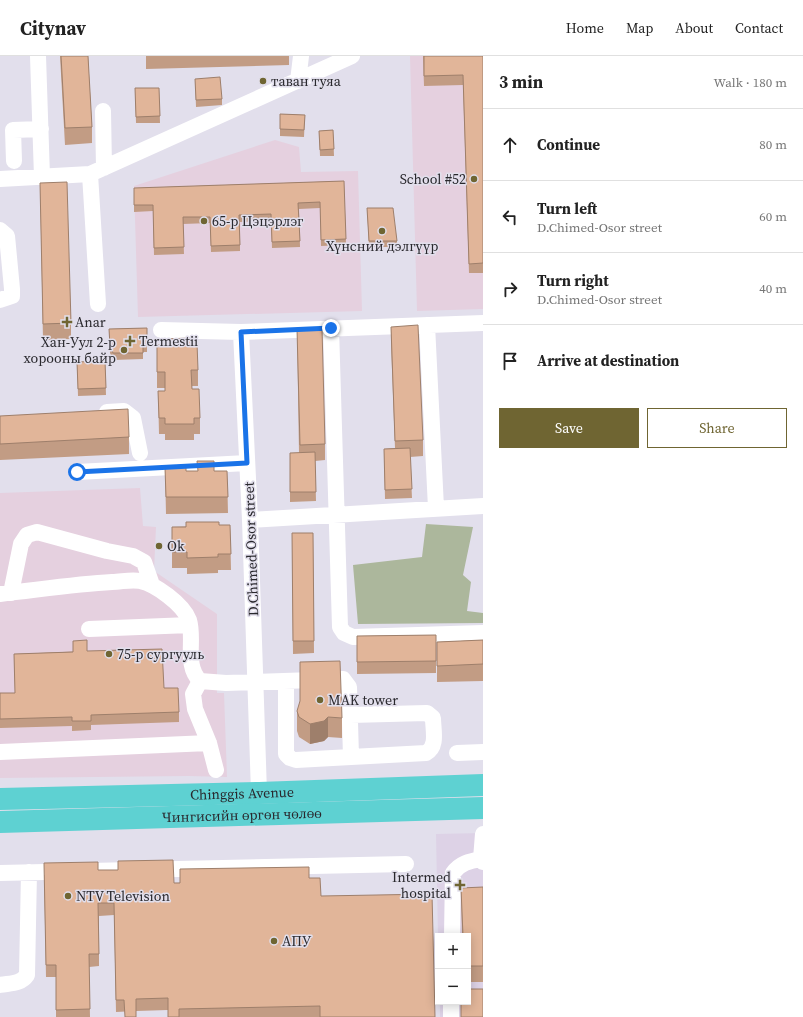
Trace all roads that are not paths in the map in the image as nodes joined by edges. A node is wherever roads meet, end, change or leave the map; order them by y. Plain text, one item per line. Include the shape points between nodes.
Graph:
1 (38, 56) edge
2 (301, 56) edge
3 (352, 56) edge
4 (298, 81) junction
5 (103, 111) dead end
6 (41, 130) junction
7 (7, 131) edge
8 (14, 161) dead end
9 (97, 171) junction
10 (42, 177) junction
11 (0, 179) edge
12 (0, 230) edge
13 (0, 300) edge
14 (98, 304) dead end
15 (483, 323) edge
16 (427, 325) junction
17 (331, 328) junction
18 (161, 330) dead end
19 (241, 332) junction
20 (93, 412) edge
21 (140, 453) dead end
22 (247, 463) junction
23 (77, 472) dead end
24 (483, 506) edge
25 (436, 508) junction
26 (338, 514) junction
27 (250, 520) junction
28 (152, 586) junction
29 (6, 593) edge
30 (190, 625) junction
31 (89, 629) dead end
32 (483, 633) edge
33 (200, 681) junction
34 (286, 681) junction
35 (255, 682) junction
36 (350, 715) junction
37 (209, 743) junction
38 (0, 752) edge
39 (483, 752) edge
40 (457, 753) dead end
41 (351, 757) junction
42 (216, 770) dead end
43 (483, 785) edge
44 (259, 793) junction
45 (0, 799) edge
46 (483, 808) edge
47 (0, 822) edge
48 (483, 834) edge
49 (482, 860) edge
50 (406, 864) dead end
51 (29, 872) junction
52 (0, 873) edge
53 (452, 933) edge
54 (0, 984) edge
55 (451, 1005) edge
56 (451, 1017) edge

1 - 6 street
2 - 4 street
3 - 4 street
4 - 9 street
5 - 9 street
6 - 7 street
6 - 10 street
7 - 8 street
9 - 10 street
9 - 14 street
10 - 11 street
12 - 13 street via 7,236 12,289 12,296
15 - 16 street
16 - 17 street
16 - 25 street
17 - 19 street
17 - 26 street
18 - 19 street
19 - 22 street, D.Chimed-Osor street
20 - 21 street via 124,411 133,418
22 - 23 street
22 - 27 street, D.Chimed-Osor street
24 - 25 street
25 - 26 street
26 - 27 street
26 - 32 street via 339,621 344,633 353,637
27 - 35 street, D.Chimed-Osor street
28 - 29 street via 139,581 98,582
28 - 29 street via 144,562 133,556 37,532 27,535 22,544
28 - 30 street via 159,588 176,603 188,618
30 - 31 street
30 - 33 street via 192,667
33 - 35 street
33 - 37 street via 193,694 194,708
34 - 35 street
34 - 36 street via 343,679 349,687
34 - 41 street via 286,754 296,760
35 - 44 street, D.Chimed-Osor street
36 - 41 street
36 - 41 street via 417,712 427,713 433,718 433,746 426,753
37 - 38 street
37 - 42 street
39 - 40 street
43 - 44 highway, Chinggis Avenue
44 - 45 highway, Chinggis Avenue
46 - 47 highway, Чингисийн өргөн чөлөө
48 - 49 street
49 - 53 street via 470,861 457,867 453,873
50 - 51 street
51 - 52 street
51 - 54 street via 27,975 18,983
55 - 56 street

